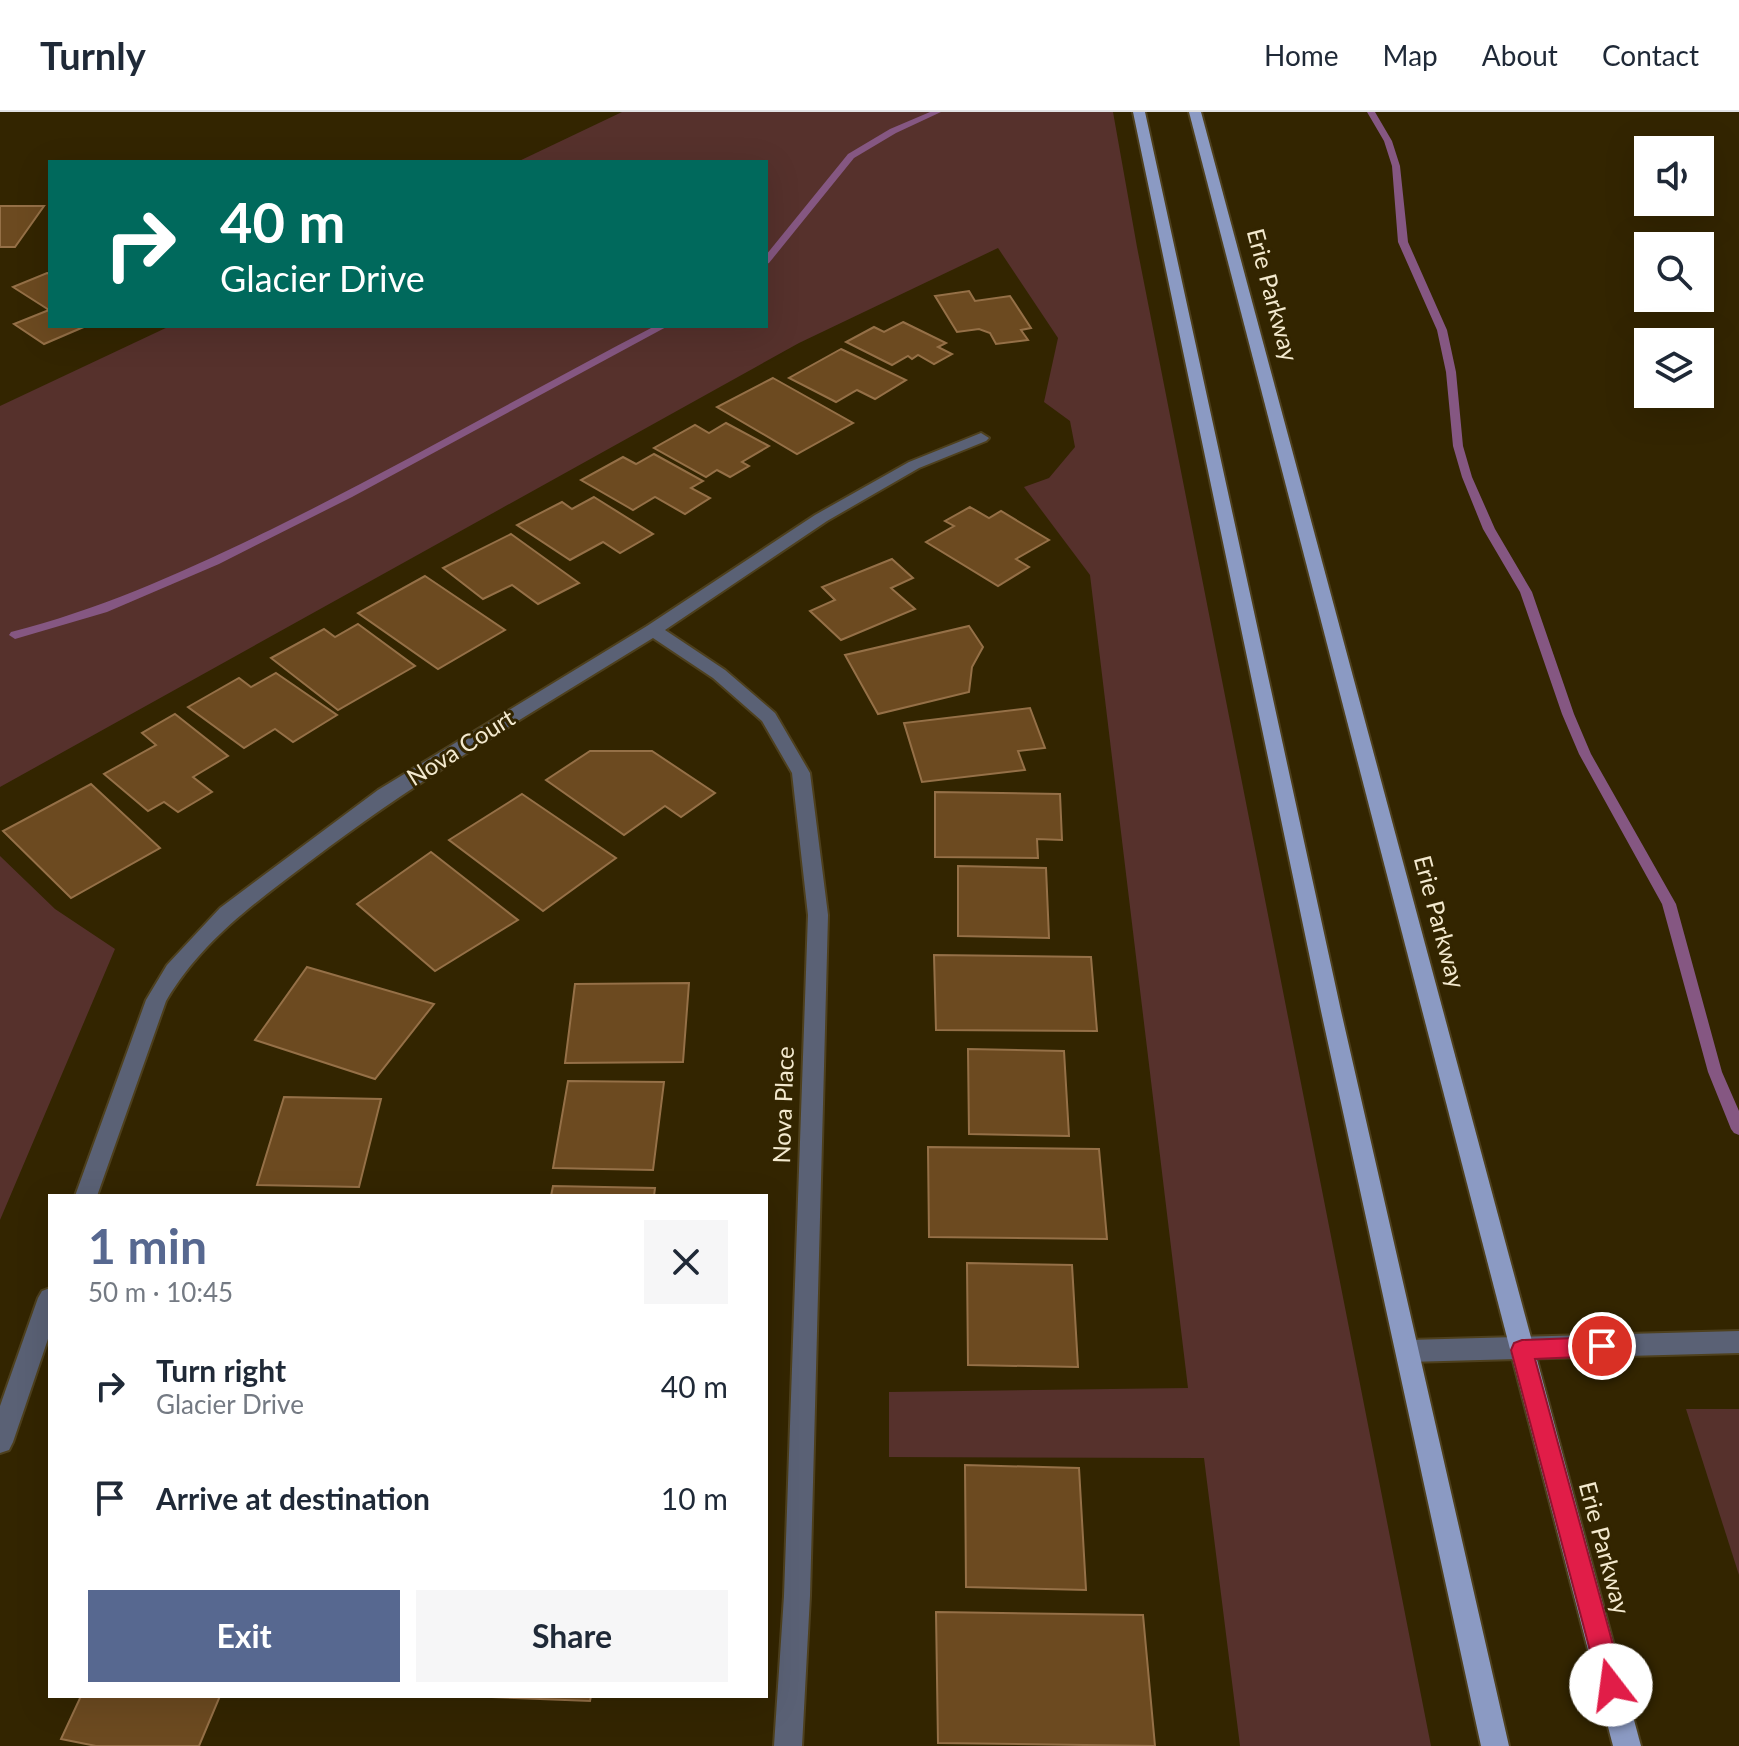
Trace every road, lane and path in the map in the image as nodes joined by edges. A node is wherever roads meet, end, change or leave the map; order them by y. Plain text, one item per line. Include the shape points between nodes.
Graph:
1 (1139, 112) edge
2 (1195, 112) edge
3 (981, 438) dead end
4 (653, 630) junction
5 (87, 1194) edge
6 (48, 1304) edge
7 (1739, 1342) edge
8 (1522, 1350) junction
9 (1408, 1351) junction
10 (0, 1442) edge
11 (788, 1746) edge
12 (1495, 1746) edge
13 (1627, 1746) edge

1 - 9 main road
2 - 8 main road, Erie Parkway
3 - 4 street, Nova Court via 914,465 821,518
4 - 5 street, Nova Court via 385,795 227,913 174,970 156,1000
4 - 11 street, Nova Place via 719,674 769,717 801,773 803,788 818,915
6 - 10 street
7 - 8 street
8 - 9 street
8 - 13 main road, Erie Parkway
9 - 12 main road

